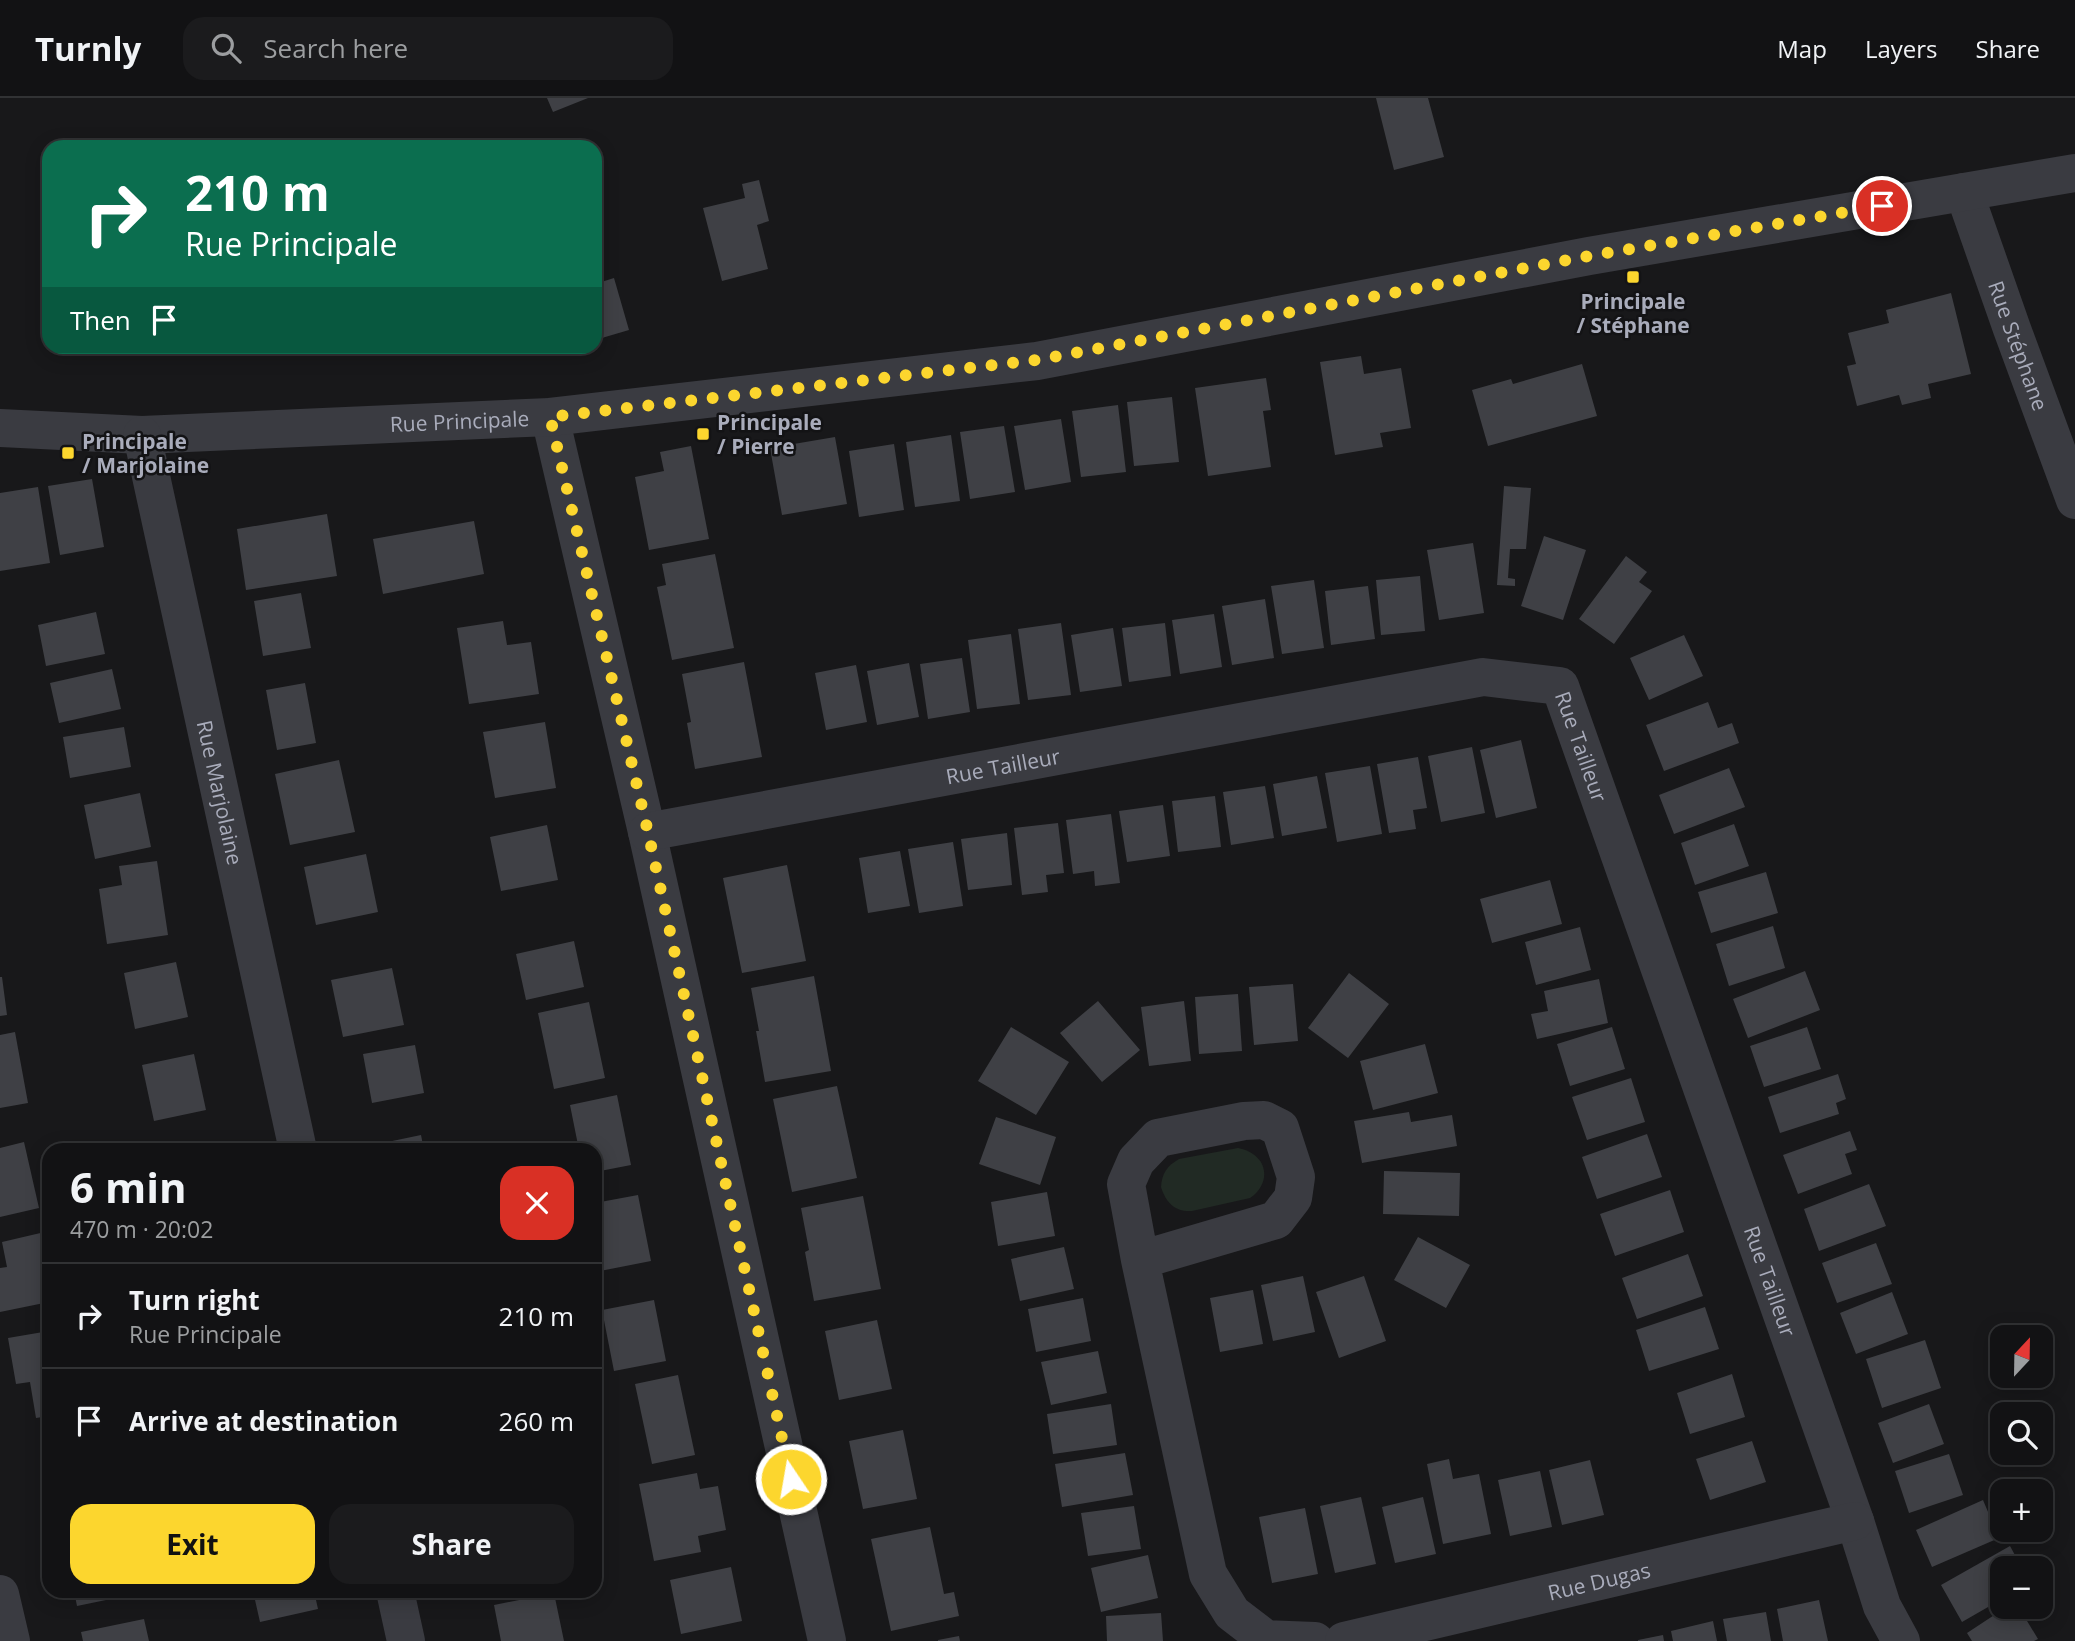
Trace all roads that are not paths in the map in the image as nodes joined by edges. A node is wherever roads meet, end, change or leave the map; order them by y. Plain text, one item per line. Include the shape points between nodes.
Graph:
1 (2075, 173) edge
2 (1964, 192) junction
3 (550, 417) junction
4 (0, 428) edge
5 (142, 435) junction
6 (2075, 500) edge
7 (648, 832) junction
8 (296, 1143) edge
9 (1140, 1260) junction
10 (1855, 1521) junction
11 (0, 1594) edge
12 (397, 1598) edge
13 (11, 1641) edge
14 (406, 1641) edge
15 (827, 1641) edge
16 (1315, 1641) edge
17 (1344, 1641) edge
18 (1901, 1641) edge

1 - 2 street, Rue Principale
2 - 3 street, Rue Principale via 1576,258 1037,360
2 - 6 street, Rue Stéphane
3 - 5 street, Rue Principale
3 - 7 street
4 - 5 street, Rue Principale
5 - 8 street, Rue Marjolaine
7 - 10 street, Rue Tailleur via 1483,677 1560,686
7 - 15 street
9 - 9 street via 1276,1220 1293,1198 1296,1177 1280,1128 1264,1120 1244,1121 1158,1138 1136,1161 1126,1184
9 - 16 street via 1208,1574 1232,1613 1266,1639
10 - 17 street, Rue Dugas
10 - 18 street, Rue Tailleur via 1882,1606
11 - 13 street
12 - 14 street

